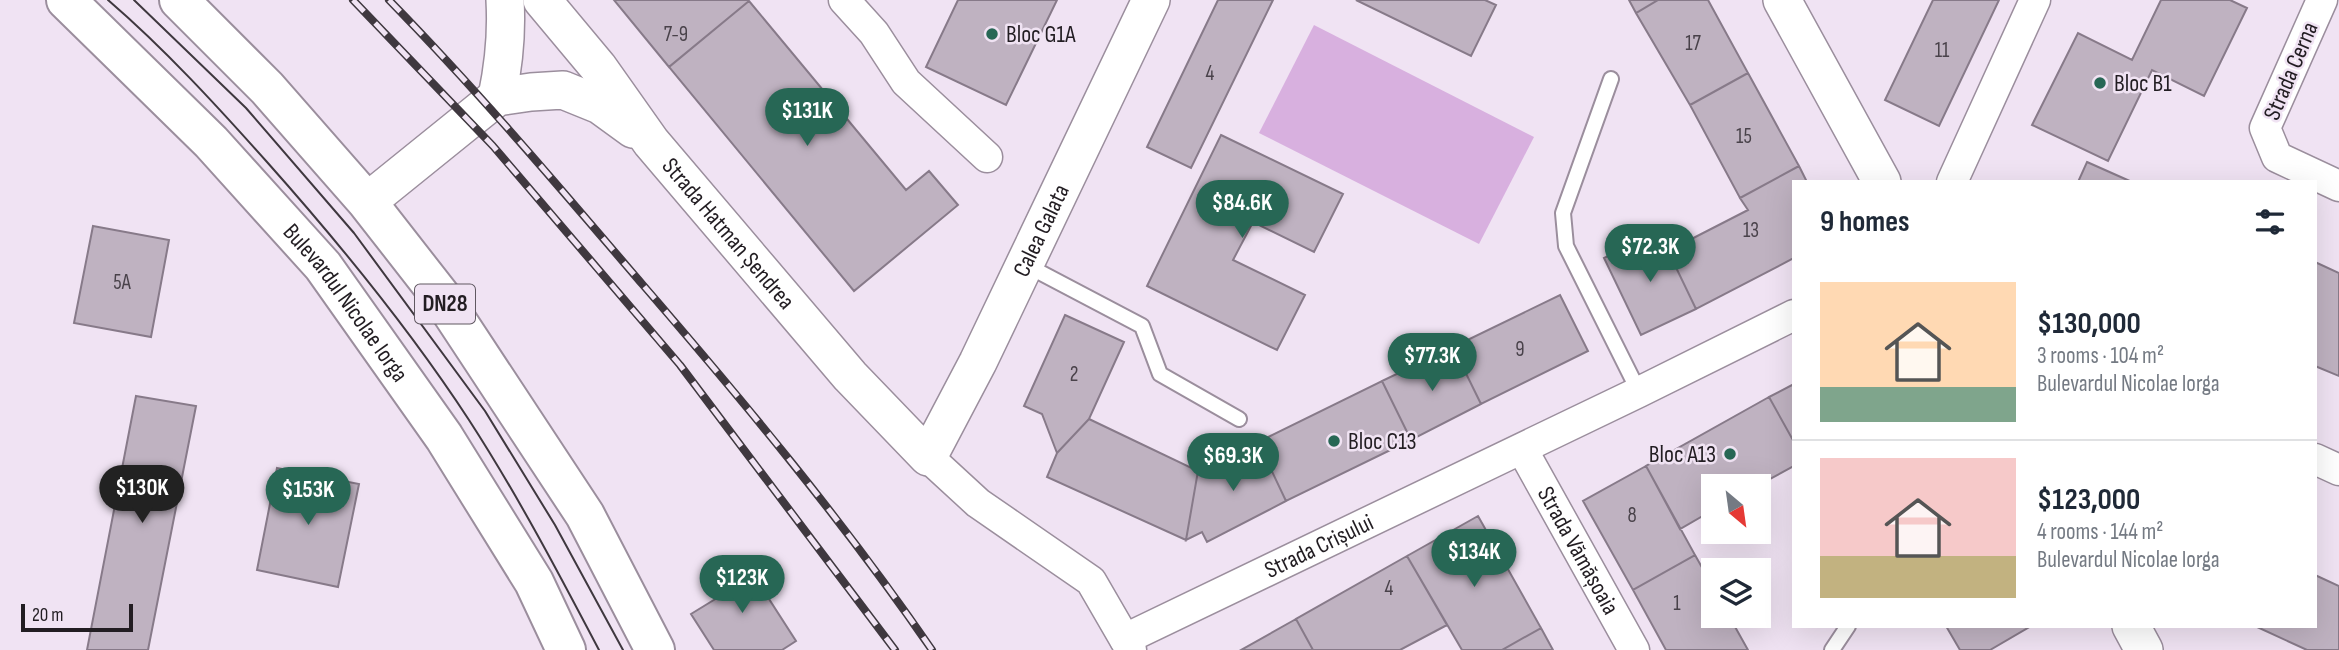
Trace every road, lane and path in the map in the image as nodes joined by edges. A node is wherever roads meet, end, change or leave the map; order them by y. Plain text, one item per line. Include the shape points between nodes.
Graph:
1 (66, 0) edge
2 (179, 0) edge
3 (505, 0) edge
4 (542, 0) edge
5 (844, 0) edge
6 (1151, 0) edge
7 (1782, 0) edge
8 (2035, 0) edge
9 (2322, 0) edge
10 (1611, 79) dead end
11 (497, 97) junction
12 (651, 142) junction
13 (987, 157) dead end
14 (1881, 180) edge
15 (1953, 180) edge
16 (2339, 186) edge
17 (367, 202) junction
18 (1025, 265) junction
19 (1792, 316) edge
20 (1639, 392) junction
21 (1239, 419) dead end
22 (1522, 449) junction
23 (928, 457) junction
24 (2317, 460) edge
25 (2339, 470) edge
26 (1847, 628) edge
27 (2132, 628) edge
28 (1128, 645) edge
29 (566, 650) edge
30 (655, 650) edge
31 (1634, 650) edge
32 (1832, 650) edge
33 (2144, 650) edge

1 - 29 main road, Bulevardul Nicolae Iorga via 211,142 323,266 444,437 534,582
2 - 17 main road, DN28 via 267,88
3 - 11 street via 504,66
4 - 12 street, Strada Hatman Șendrea via 598,67
5 - 13 street via 874,33 906,82
6 - 18 street, Calea Galata
7 - 14 street
8 - 15 street
9 - 16 street, Strada Cerna via 2265,128 2277,157
10 - 20 lane via 1563,213 1566,246
11 - 12 street via 563,90 600,105
11 - 17 street
12 - 23 street, Strada Hatman Șendrea via 850,376
17 - 30 main road, DN28 via 442,298 585,515
18 - 21 lane via 1142,326 1160,374
18 - 23 street, Calea Galata
19 - 20 street, Strada Crișului
20 - 22 street, Strada Crișului
22 - 28 street, Strada Crișului
22 - 31 street, Strada Vămășoaia
23 - 28 street, Strada Crișului via 978,503 1091,581
24 - 25 street
26 - 32 lane
27 - 33 street

